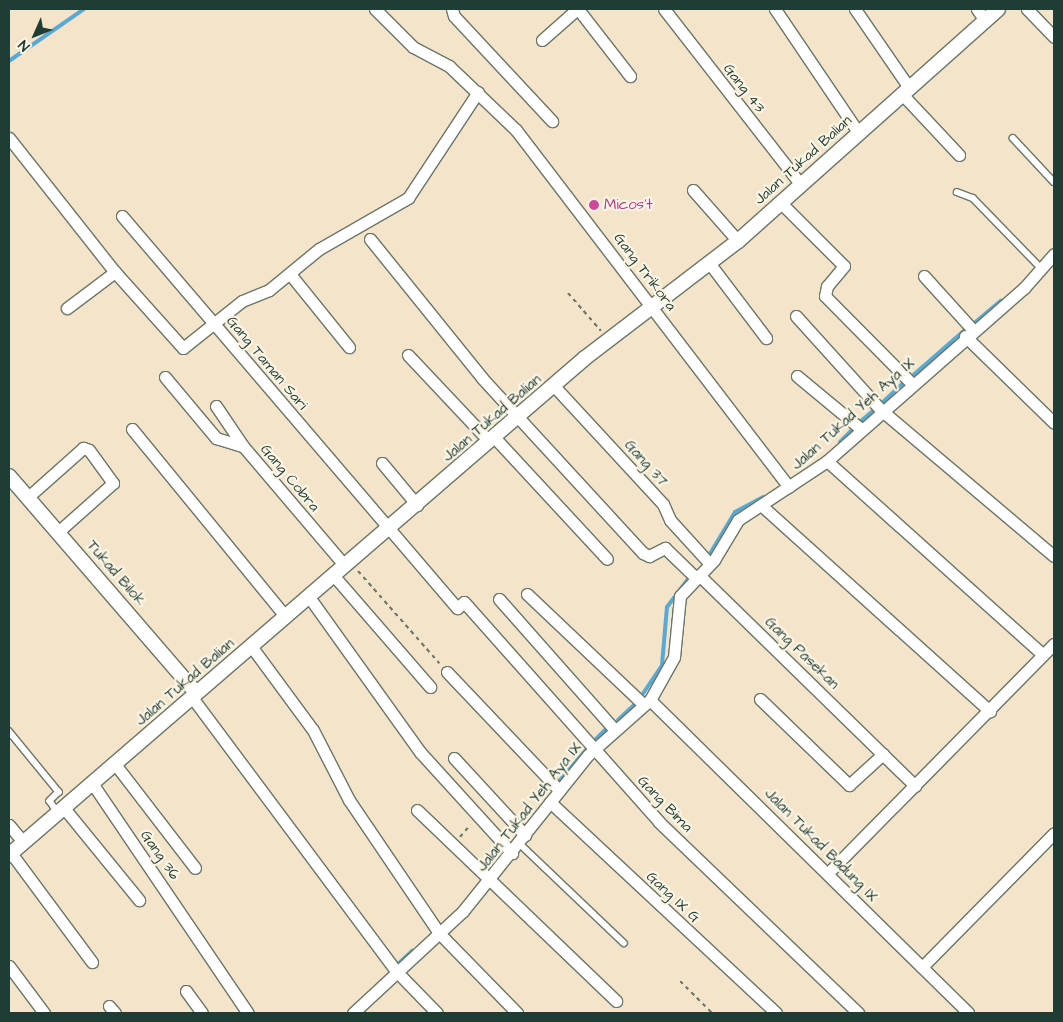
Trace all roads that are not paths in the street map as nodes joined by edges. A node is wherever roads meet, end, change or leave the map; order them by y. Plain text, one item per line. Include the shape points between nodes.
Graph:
1 (375, 9) edge
2 (452, 9) edge
3 (578, 9) edge
4 (664, 9) edge
5 (775, 9) edge
6 (855, 9) edge
7 (998, 9) edge
8 (1027, 9) edge
9 (981, 14) edge
10 (1054, 37) edge
11 (542, 40) dead end
12 (630, 76) dead end
13 (905, 89) junction
14 (478, 92) junction
15 (552, 121) dead end
16 (858, 132) junction
17 (9, 138) edge
18 (1013, 138) dead end
19 (959, 155) dead end
20 (1054, 182) edge
21 (800, 185) junction
22 (693, 190) dead end
23 (957, 192) dead end
24 (781, 203) junction
25 (122, 216) dead end
26 (370, 238) dead end
27 (738, 242) junction
28 (1054, 254) edge
29 (710, 264) junction
30 (1042, 269) junction
31 (115, 272) junction
32 (290, 274) junction
33 (924, 276) dead end
34 (653, 306) junction
35 (67, 308) dead end
36 (796, 316) dead end
37 (214, 324) junction
38 (969, 332) junction
39 (766, 338) dead end
40 (349, 347) dead end
41 (408, 355) dead end
42 (797, 376) dead end
43 (165, 377) dead end
44 (911, 383) junction
45 (554, 386) junction
46 (216, 406) dead end
47 (882, 410) junction
48 (516, 417) junction
49 (1054, 422) edge
50 (132, 429) dead end
51 (861, 429) junction
52 (491, 439) junction
53 (243, 446) junction
54 (827, 462) junction
55 (382, 463) dead end
56 (10, 480) edge
57 (789, 487) junction
58 (28, 496) junction
59 (417, 506) junction
60 (762, 506) junction
61 (386, 531) junction
62 (58, 532) junction
63 (1054, 556) edge
64 (607, 560) dead end
65 (348, 564) junction
66 (710, 564) junction
67 (334, 576) junction
68 (697, 576) junction
69 (527, 594) dead end
70 (309, 597) junction
71 (499, 599) dead end
72 (464, 602) joint
73 (286, 617) junction
74 (1054, 644) edge
75 (251, 646) junction
76 (1043, 655) junction
77 (447, 672) road end
78 (430, 687) dead end
79 (194, 694) junction
80 (760, 699) dead end
81 (647, 702) junction
82 (990, 711) junction
83 (614, 729) junction
84 (9, 731) edge
85 (593, 750) junction
86 (883, 754) junction
87 (454, 758) dead end
88 (115, 764) junction
89 (92, 784) junction
90 (915, 786) junction
91 (559, 790) junction
92 (550, 802) junction
93 (417, 810) dead end
94 (61, 811) junction
95 (9, 825) edge
96 (1054, 833) edge
97 (522, 839) junction
98 (24, 843) junction
99 (512, 853) junction
100 (10, 854) edge
101 (195, 868) dead end
102 (828, 872) junction
103 (490, 881) junction
104 (139, 900) dead end
105 (439, 933) junction
106 (624, 943) dead end
107 (92, 962) dead end
108 (9, 966) edge
109 (922, 967) junction
110 (397, 972) junction
111 (186, 991) dead end
112 (616, 1001) dead end
113 (363, 1004) junction
114 (44, 1013) edge
115 (202, 1013) edge
116 (248, 1013) edge
117 (353, 1013) edge
118 (371, 1013) edge
119 (437, 1013) edge
120 (517, 1013) edge
121 (776, 1013) edge
122 (858, 1013) edge
123 (968, 1013) edge

1 - 14 street, Gang Trikora via 413,47 449,66
2 - 15 street via 454,16
3 - 11 street
3 - 12 street
4 - 21 street, Gang 43
5 - 16 street
6 - 13 street
7 - 9 street, Jalan Tukad Balian
8 - 10 street
9 - 13 street, Jalan Tukad Balian
13 - 16 street, Jalan Tukad Balian
13 - 19 street
14 - 32 street via 408,198 360,222
14 - 34 street, Gang Trikora via 522,137
16 - 21 street, Jalan Tukad Balian
17 - 31 street
18 - 20 lane
21 - 24 street, Jalan Tukad Balian
22 - 27 street
23 - 30 lane via 973,198
24 - 27 street, Jalan Tukad Balian
24 - 44 street via 844,266 826,286 825,296
25 - 37 street, Gang Taman Sari
26 - 48 street via 420,306
27 - 29 street, Jalan Tukad Balian
28 - 30 street, Jalan Tukad Yeh Aya IX
29 - 34 street, Jalan Tukad Balian
29 - 39 street
30 - 38 street, Jalan Tukad Yeh Aya IX
31 - 35 street
31 - 37 street via 178,347 186,348
32 - 37 street via 269,290 242,301
32 - 40 street
33 - 38 street
34 - 45 street, Jalan Tukad Balian
34 - 57 street, Gang Trikora
36 - 47 street
37 - 61 street, Gang Taman Sari
38 - 44 street, Jalan Tukad Yeh Aya IX
38 - 49 street
41 - 52 street
42 - 51 street
43 - 53 street via 216,438
44 - 47 street, Jalan Tukad Yeh Aya IX
45 - 48 street, Jalan Tukad Balian
45 - 66 street, Gang 37 via 663,504 670,520
46 - 53 street, Gang Cobra
47 - 51 street, Jalan Tukad Yeh Aya IX
47 - 63 street
48 - 52 street, Jalan Tukad Balian
48 - 68 street, Gang Pasekan via 643,553 649,556 664,547
50 - 73 street
51 - 54 street, Jalan Tukad Yeh Aya IX
52 - 59 street, Jalan Tukad Balian
52 - 64 street
53 - 65 street, Gang Cobra
54 - 57 street, Jalan Tukad Yeh Aya IX
54 - 76 street
55 - 59 street
56 - 58 street, Tukad Bilok
57 - 60 street, Jalan Tukad Yeh Aya IX
58 - 62 street, Tukad Bilok
58 - 62 street via 83,448 89,450 113,483
59 - 61 street, Jalan Tukad Balian
60 - 66 street, Jalan Tukad Yeh Aya IX via 738,520
60 - 82 street
61 - 65 street, Jalan Tukad Balian
61 - 72 street, Gang Taman Sari via 457,608
62 - 79 street, Tukad Bilok
65 - 67 street, Jalan Tukad Balian
66 - 68 street, Jalan Tukad Yeh Aya IX
67 - 70 street, Jalan Tukad Balian
67 - 78 street
68 - 81 street, Jalan Tukad Yeh Aya IX via 678,602 674,657
68 - 86 street, Gang Pasekan
69 - 81 street, Jalan Tukad Badung IX
70 - 73 street, Jalan Tukad Balian
70 - 99 street via 420,752 476,818
71 - 83 street
72 - 85 street, Gang Bima
73 - 75 street, Jalan Tukad Balian
74 - 76 street
75 - 79 street, Jalan Tukad Balian
75 - 105 street via 313,730 349,800
76 - 82 street
77 - 91 street
79 - 88 street, Jalan Tukad Balian
79 - 110 street
80 - 86 street via 849,785
81 - 83 street, Jalan Tukad Yeh Aya IX
81 - 102 street, Jalan Tukad Badung IX
82 - 90 street
83 - 85 street, Jalan Tukad Yeh Aya IX
84 - 94 lane via 59,792 50,801
85 - 91 street, Jalan Tukad Yeh Aya IX
85 - 122 street, Gang Bima via 660,822
86 - 90 street, Gang Pasekan
87 - 97 street
88 - 89 street, Jalan Tukad Balian
88 - 101 street
89 - 94 street, Jalan Tukad Balian
89 - 116 street, Gang 36
90 - 102 street
91 - 92 street, Jalan Tukad Yeh Aya IX
92 - 97 street, Jalan Tukad Yeh Aya IX
92 - 121 street, Gang IX G
93 - 103 street
94 - 98 street, Jalan Tukad Balian
94 - 104 street
95 - 98 street
96 - 109 street
97 - 99 street, Jalan Tukad Yeh Aya IX
97 - 106 lane
98 - 100 street, Jalan Tukad Balian
99 - 103 street, Jalan Tukad Yeh Aya IX
100 - 107 street
102 - 109 street, Jalan Tukad Badung IX
103 - 105 street, Jalan Tukad Yeh Aya IX
103 - 112 street
105 - 110 street, Jalan Tukad Yeh Aya IX
105 - 120 street
108 - 114 street
109 - 123 street, Jalan Tukad Badung IX
110 - 113 street, Jalan Tukad Yeh Aya IX
110 - 119 street
111 - 115 street
113 - 117 street, Jalan Tukad Yeh Aya IX
113 - 118 street

